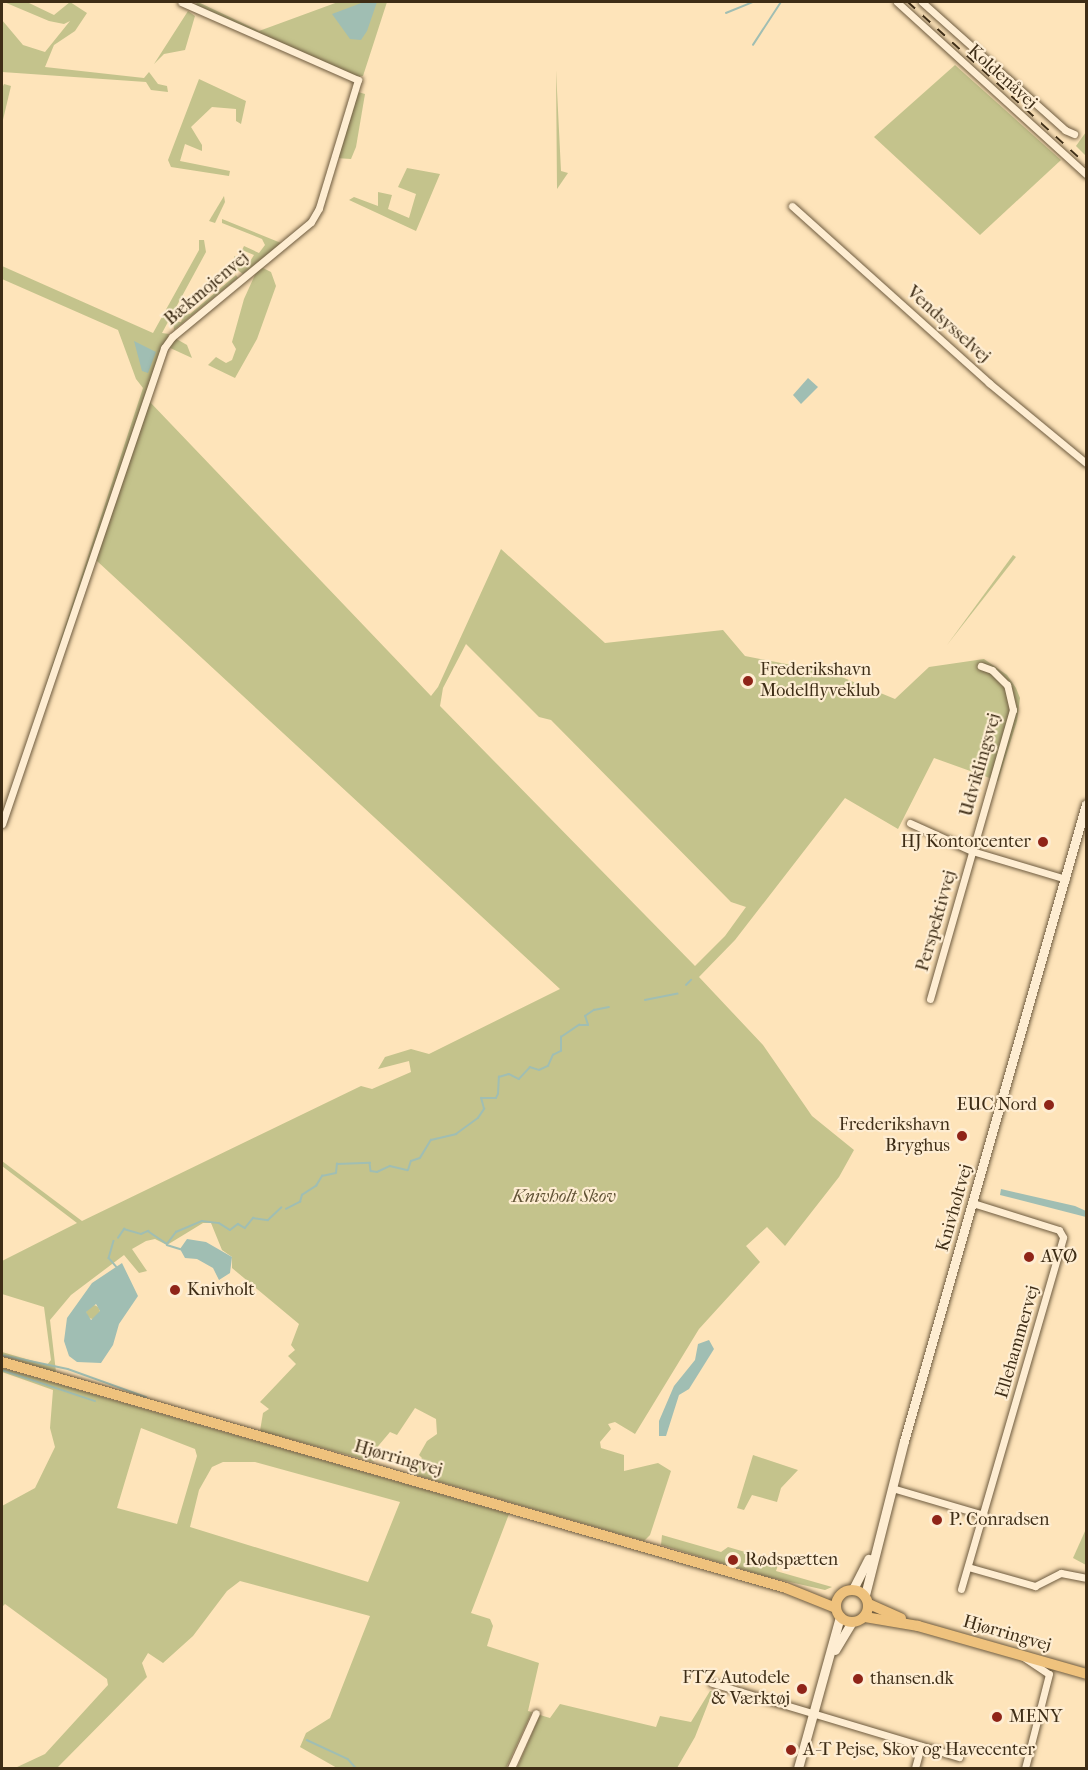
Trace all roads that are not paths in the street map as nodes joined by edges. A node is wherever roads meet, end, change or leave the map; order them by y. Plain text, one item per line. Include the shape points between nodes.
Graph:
1 (182, 2) edge
2 (897, 2) edge
3 (922, 2) edge
4 (1074, 134) dead end
5 (1086, 174) edge
6 (792, 206) dead end
7 (1086, 463) edge
8 (981, 666) dead end
9 (1086, 804) edge
10 (910, 823) dead end
11 (2, 824) edge
12 (972, 851) junction
13 (1066, 879) junction
14 (930, 999) dead end
15 (973, 1203) junction
16 (2, 1362) edge
17 (892, 1488) junction
18 (984, 1515) junction
19 (873, 1552) junction
20 (968, 1567) junction
21 (1086, 1578) edge
22 (786, 1588) junction
23 (853, 1589) junction
24 (961, 1589) dead end
25 (839, 1596) junction
26 (867, 1599) junction
27 (838, 1612) junction
28 (865, 1617) junction
29 (852, 1622) junction
30 (918, 1626) junction
31 (1021, 1656) junction
32 (828, 1662) junction
33 (1086, 1674) edge
34 (712, 1683) dead end
35 (536, 1713) dead end
36 (813, 1713) junction
37 (921, 1746) junction
38 (959, 1757) dead end
39 (511, 1768) edge
40 (798, 1768) edge
41 (915, 1768) edge
42 (1025, 1768) edge

1 - 11 street, Bækmojenvej via 358,80 319,208 311,222 172,337 164,348
2 - 5 street, Koldenåvej
3 - 4 street
6 - 7 street, Vendsysselvej
8 - 12 street, Udviklingsvej via 992,670 1007,685 1013,710
9 - 13 street, Knivholtvej
10 - 12 street
12 - 13 street
12 - 14 street, Perspektivvej
13 - 15 street, Knivholtvej
15 - 17 street, Knivholtvej
15 - 18 street, Ellehammervej via 1063,1233
16 - 22 main road, Hjørringvej
17 - 18 street
17 - 19 street, Knivholtvej
18 - 20 street, Ellehammervej
19 - 23 street, Knivholtvej
19 - 26 street, Knivholtvej
20 - 21 street via 1035,1586 1061,1574
20 - 24 street, Ellehammervej
22 - 25 main road, Hjørringvej
22 - 27 main road, Hjørringvej
23 - 25 main road
23 - 26 main road
25 - 27 main road
26 - 28 main road
26 - 30 main road, Hjørringvej
27 - 29 main road
27 - 32 street
28 - 29 main road
28 - 30 main road, Hjørringvej
29 - 32 street
30 - 31 main road, Hjørringvej
31 - 33 main road, Hjørringvej
31 - 42 street via 1029,1664 1048,1671
32 - 36 street
34 - 36 street
35 - 39 street
36 - 37 street
36 - 40 street
37 - 38 street
37 - 41 street

